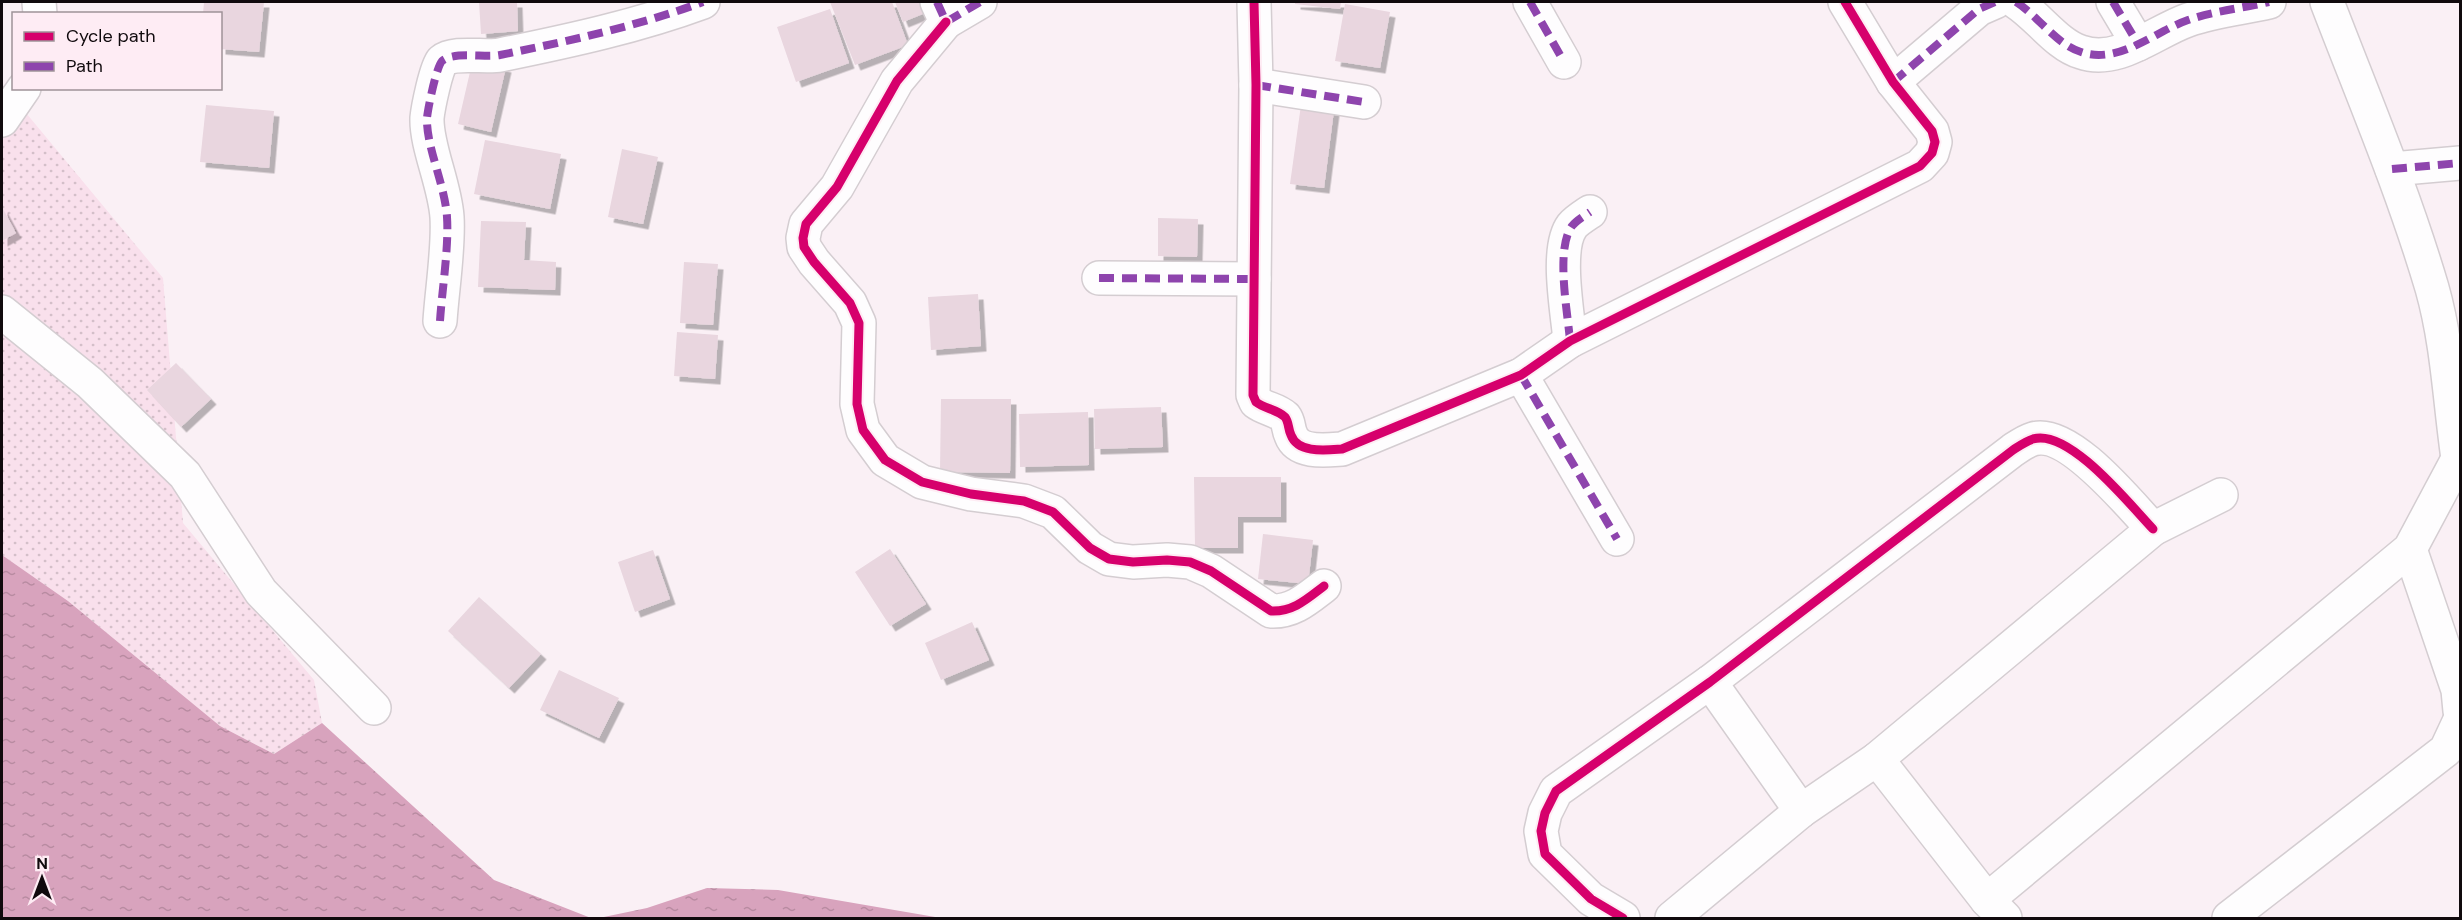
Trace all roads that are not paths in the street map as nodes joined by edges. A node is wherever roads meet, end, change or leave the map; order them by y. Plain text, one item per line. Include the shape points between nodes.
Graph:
1 (704, 2) edge
2 (980, 2) edge
3 (1254, 2) edge
4 (1530, 2) edge
5 (1845, 2) edge
6 (1995, 2) edge
7 (2016, 2) edge
8 (2113, 2) edge
9 (2269, 2) edge
10 (2327, 2) edge
11 (941, 12) edge
12 (2138, 44) junction
13 (1564, 62) dead end
14 (1893, 82) junction
15 (1256, 85) junction
16 (23, 90) edge
17 (1364, 102) dead end
18 (2, 120) edge
19 (2460, 163) edge
20 (2392, 169) junction
21 (1590, 212) dead end
22 (1099, 278) dead end
23 (1254, 279) junction
24 (2, 312) edge
25 (440, 321) dead end
26 (1570, 341) junction
27 (1521, 375) junction
28 (2459, 465) edge
29 (2221, 495) dead end
30 (2153, 529) junction
31 (1617, 539) dead end
32 (2410, 549) junction
33 (1324, 586) dead end
34 (1710, 682) junction
35 (374, 708) dead end
36 (2460, 711) edge
37 (2460, 720) edge
38 (2453, 754) edge
39 (1877, 759) junction
40 (1801, 811) junction
41 (1996, 909) edge
42 (1623, 918) edge
43 (1672, 918) edge
44 (2229, 918) edge

1 - 25 street via 568,42 494,56 453,56 442,62 427,117 447,218
2 - 11 street
3 - 15 street
4 - 13 street
5 - 14 street
6 - 14 street via 1979,9
7 - 12 street via 2031,11 2062,42 2080,52 2100,56
8 - 12 street
9 - 12 street via 2188,20
10 - 20 street
11 - 33 street via 837,187 806,224 804,247 850,303 859,323 857,404 863,430 885,460 922,482 1024,501 1053,512 1090,548 1108,559 1190,562 1211,571 1271,611 1282,612 1299,605
14 - 26 street via 1932,131 1932,153 1920,166
15 - 17 street
15 - 23 street
16 - 18 street
19 - 20 street
20 - 28 street via 2432,288 2445,344
21 - 26 street via 1572,226 1566,241
22 - 23 street
23 - 27 street via 1253,395 1260,406 1276,410 1287,419 1291,437 1300,445 1316,450 1342,449
24 - 35 street via 90,382 185,475 261,592
26 - 27 street
27 - 31 street
28 - 32 street
29 - 30 street
30 - 34 street via 2081,454 2057,441 2035,438 2013,450
30 - 39 street
32 - 36 street via 2458,690
32 - 41 street
34 - 40 street
34 - 42 street via 1556,791 1545,813 1540,831 1545,854 1591,899
37 - 38 street
38 - 44 street
39 - 40 street
39 - 41 street
40 - 43 street

